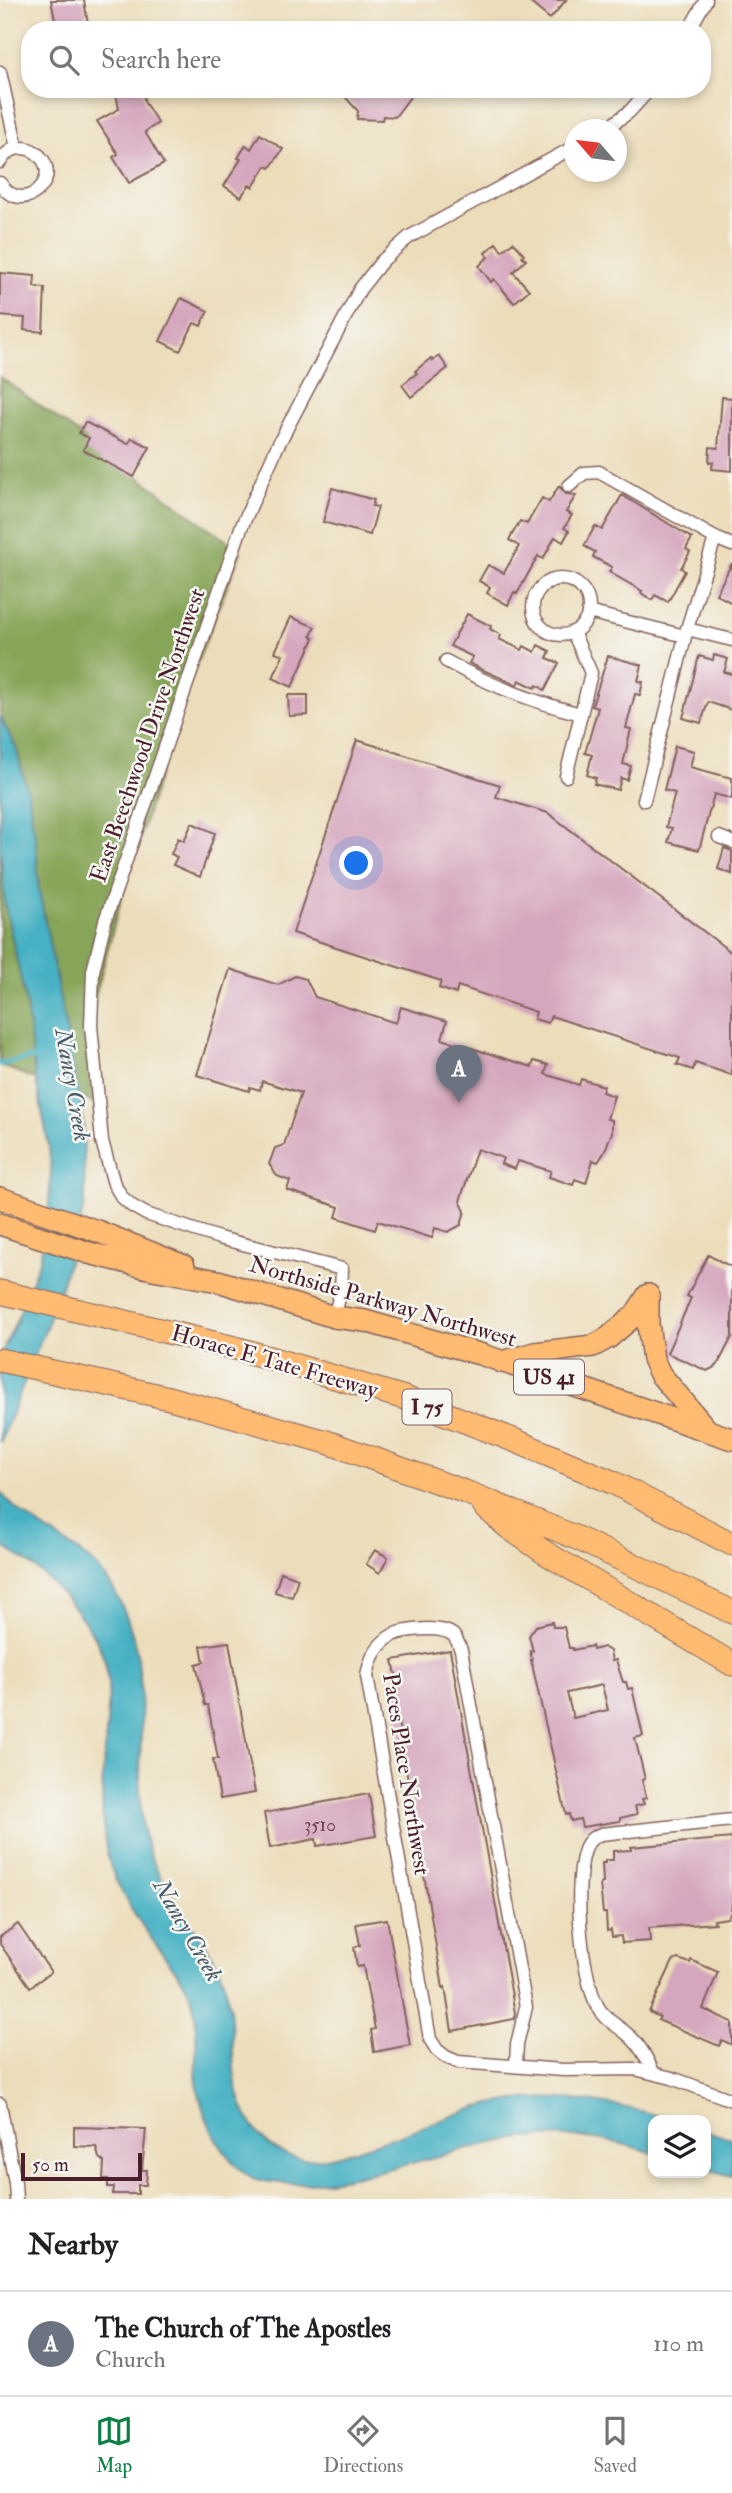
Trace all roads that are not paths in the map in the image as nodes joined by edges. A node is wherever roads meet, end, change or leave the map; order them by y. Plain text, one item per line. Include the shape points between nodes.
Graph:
1 (706, 0) edge
2 (694, 21) edge
3 (0, 72) edge
4 (641, 98) edge
5 (619, 119) edge
6 (17, 148) junction
7 (564, 153) edge
8 (0, 162) edge
9 (0, 183) edge
10 (569, 486) dead end
11 (715, 538) junction
12 (732, 545) edge
13 (588, 612) junction
14 (573, 632) junction
15 (686, 632) junction
16 (732, 640) edge
17 (446, 661) dead end
18 (581, 714) junction
19 (566, 776) dead end
20 (644, 800) dead end
21 (0, 1198) edge
22 (0, 1224) edge
23 (218, 1281) junction
24 (0, 1292) edge
25 (334, 1317) junction
26 (0, 1360) edge
27 (502, 1362) junction
28 (708, 1430) junction
29 (732, 1439) edge
30 (468, 1493) junction
31 (732, 1544) edge
32 (732, 1612) edge
33 (732, 1664) edge
34 (732, 1820) edge
35 (516, 2066) junction
36 (653, 2072) junction
37 (732, 2100) edge
38 (0, 2104) edge
39 (16, 2199) edge

1 - 2 street
3 - 6 street
4 - 5 street
6 - 8 street
6 - 9 street via 42,158 46,167 43,186 27,197 17,197
7 - 25 street, East Beechwood Drive Northwest via 409,237 360,289 276,447 240,528 105,921 93,971 91,1026 102,1141 122,1197 158,1218 342,1269
10 - 11 street via 584,473 599,472
11 - 12 street
11 - 15 street
13 - 14 street
13 - 14 street via 588,597 573,581 558,578 539,588 533,609 537,623 555,635
13 - 15 street
14 - 18 street via 591,673
15 - 16 street
15 - 20 street
17 - 18 street via 535,702
18 - 19 street
21 - 23 main road, Northside Parkway Northwest / US 41 via 158,1254
22 - 23 main road, Northside Parkway Northwest / US 41 via 89,1253
23 - 25 main road, Northside Parkway Northwest / US 41
24 - 31 highway, Horace E Tate Freeway / I 75 via 265,1356 405,1398 614,1483
25 - 27 main road, Northside Parkway Northwest / US 41 via 365,1321
26 - 30 highway via 169,1398 327,1442
27 - 28 main road, Northside Parkway Northwest / US 41
27 - 28 main road via 593,1346 620,1329 648,1295 653,1359 660,1374
28 - 29 main road, Northside Parkway Northwest / US 41
30 - 32 highway via 577,1538
30 - 33 highway via 544,1552
34 - 36 street via 601,1834 589,1840 581,1864 578,1881 589,1988 604,2016 636,2043
35 - 35 street, Paces Place Northwest via 458,2062 437,2050 430,2039 367,1676 370,1660 391,1635 437,1629 453,1635 461,1650 526,2007
35 - 36 street, Paces Place Northwest
36 - 37 street, Paces Place Northwest
38 - 39 street

